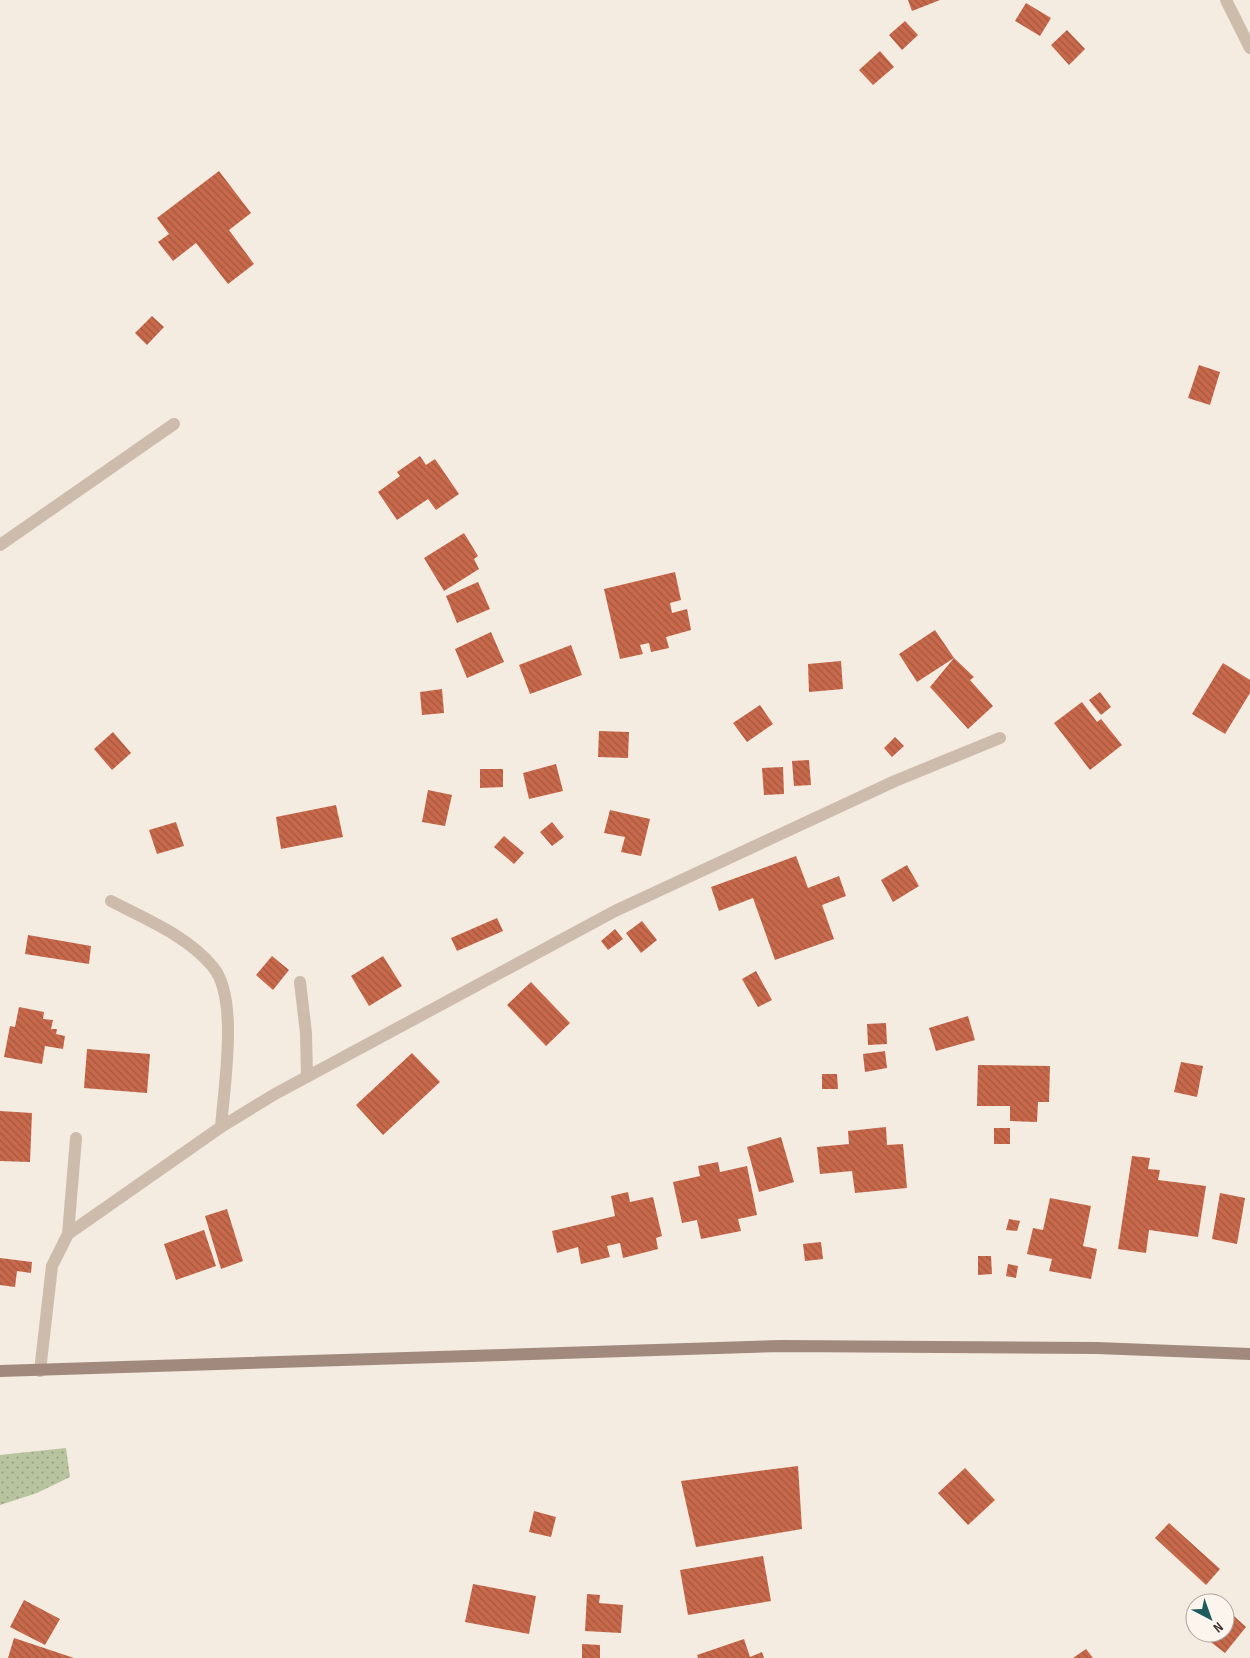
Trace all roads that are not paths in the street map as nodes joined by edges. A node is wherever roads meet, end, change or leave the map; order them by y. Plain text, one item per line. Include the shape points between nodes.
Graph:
1 (1226, 0) edge
2 (1250, 48) edge
3 (174, 424) dead end
4 (0, 545) edge
5 (1000, 738) dead end
6 (111, 901) dead end
7 (300, 982) dead end
8 (308, 1077) junction
9 (221, 1127) junction
10 (76, 1138) dead end
11 (68, 1234) junction
12 (1250, 1354) edge
13 (0, 1371) edge
14 (40, 1371) junction

1 - 2 street
3 - 4 street
5 - 8 street via 895,781 615,911
6 - 9 street via 171,933 213,967 223,983 228,1028
7 - 8 street
8 - 9 street
9 - 11 street
10 - 11 street
11 - 14 street via 52,1266
12 - 14 main road via 1098,1348 781,1346
13 - 14 main road

